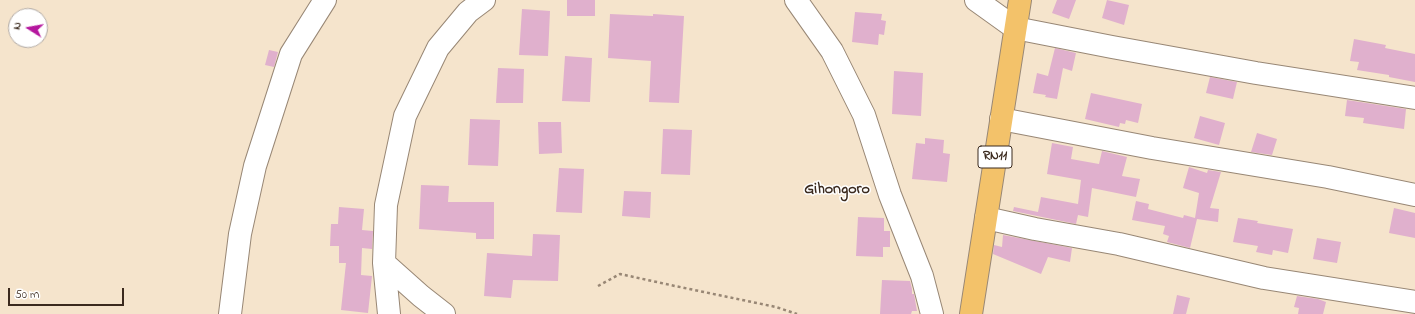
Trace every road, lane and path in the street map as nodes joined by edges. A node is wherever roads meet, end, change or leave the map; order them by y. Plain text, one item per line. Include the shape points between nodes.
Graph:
1 (325, 0) edge
2 (484, 0) edge
3 (796, 0) edge
4 (976, 0) edge
5 (1020, 0) edge
6 (1015, 28) junction
7 (1415, 98) edge
8 (1001, 120) junction
9 (1415, 195) edge
10 (986, 218) junction
11 (384, 263) junction
12 (598, 286) dead end
13 (1415, 302) edge
14 (230, 314) edge
15 (389, 314) edge
16 (444, 314) edge
17 (797, 314) edge
18 (932, 314) edge
19 (972, 314) edge

1 - 14 street via 291,54 254,166 240,234
2 - 11 street via 468,12 438,48 404,116 386,205
3 - 18 street via 832,51 864,115 890,195 922,276
4 - 6 street
5 - 6 main road, RN11
6 - 7 street via 1256,73
6 - 8 main road, RN11
8 - 9 street via 1328,177
8 - 10 main road, RN11
10 - 13 street via 1119,244 1264,278
10 - 19 main road, RN11
11 - 15 street
11 - 16 street
12 - 17 path via 620,274 776,307

